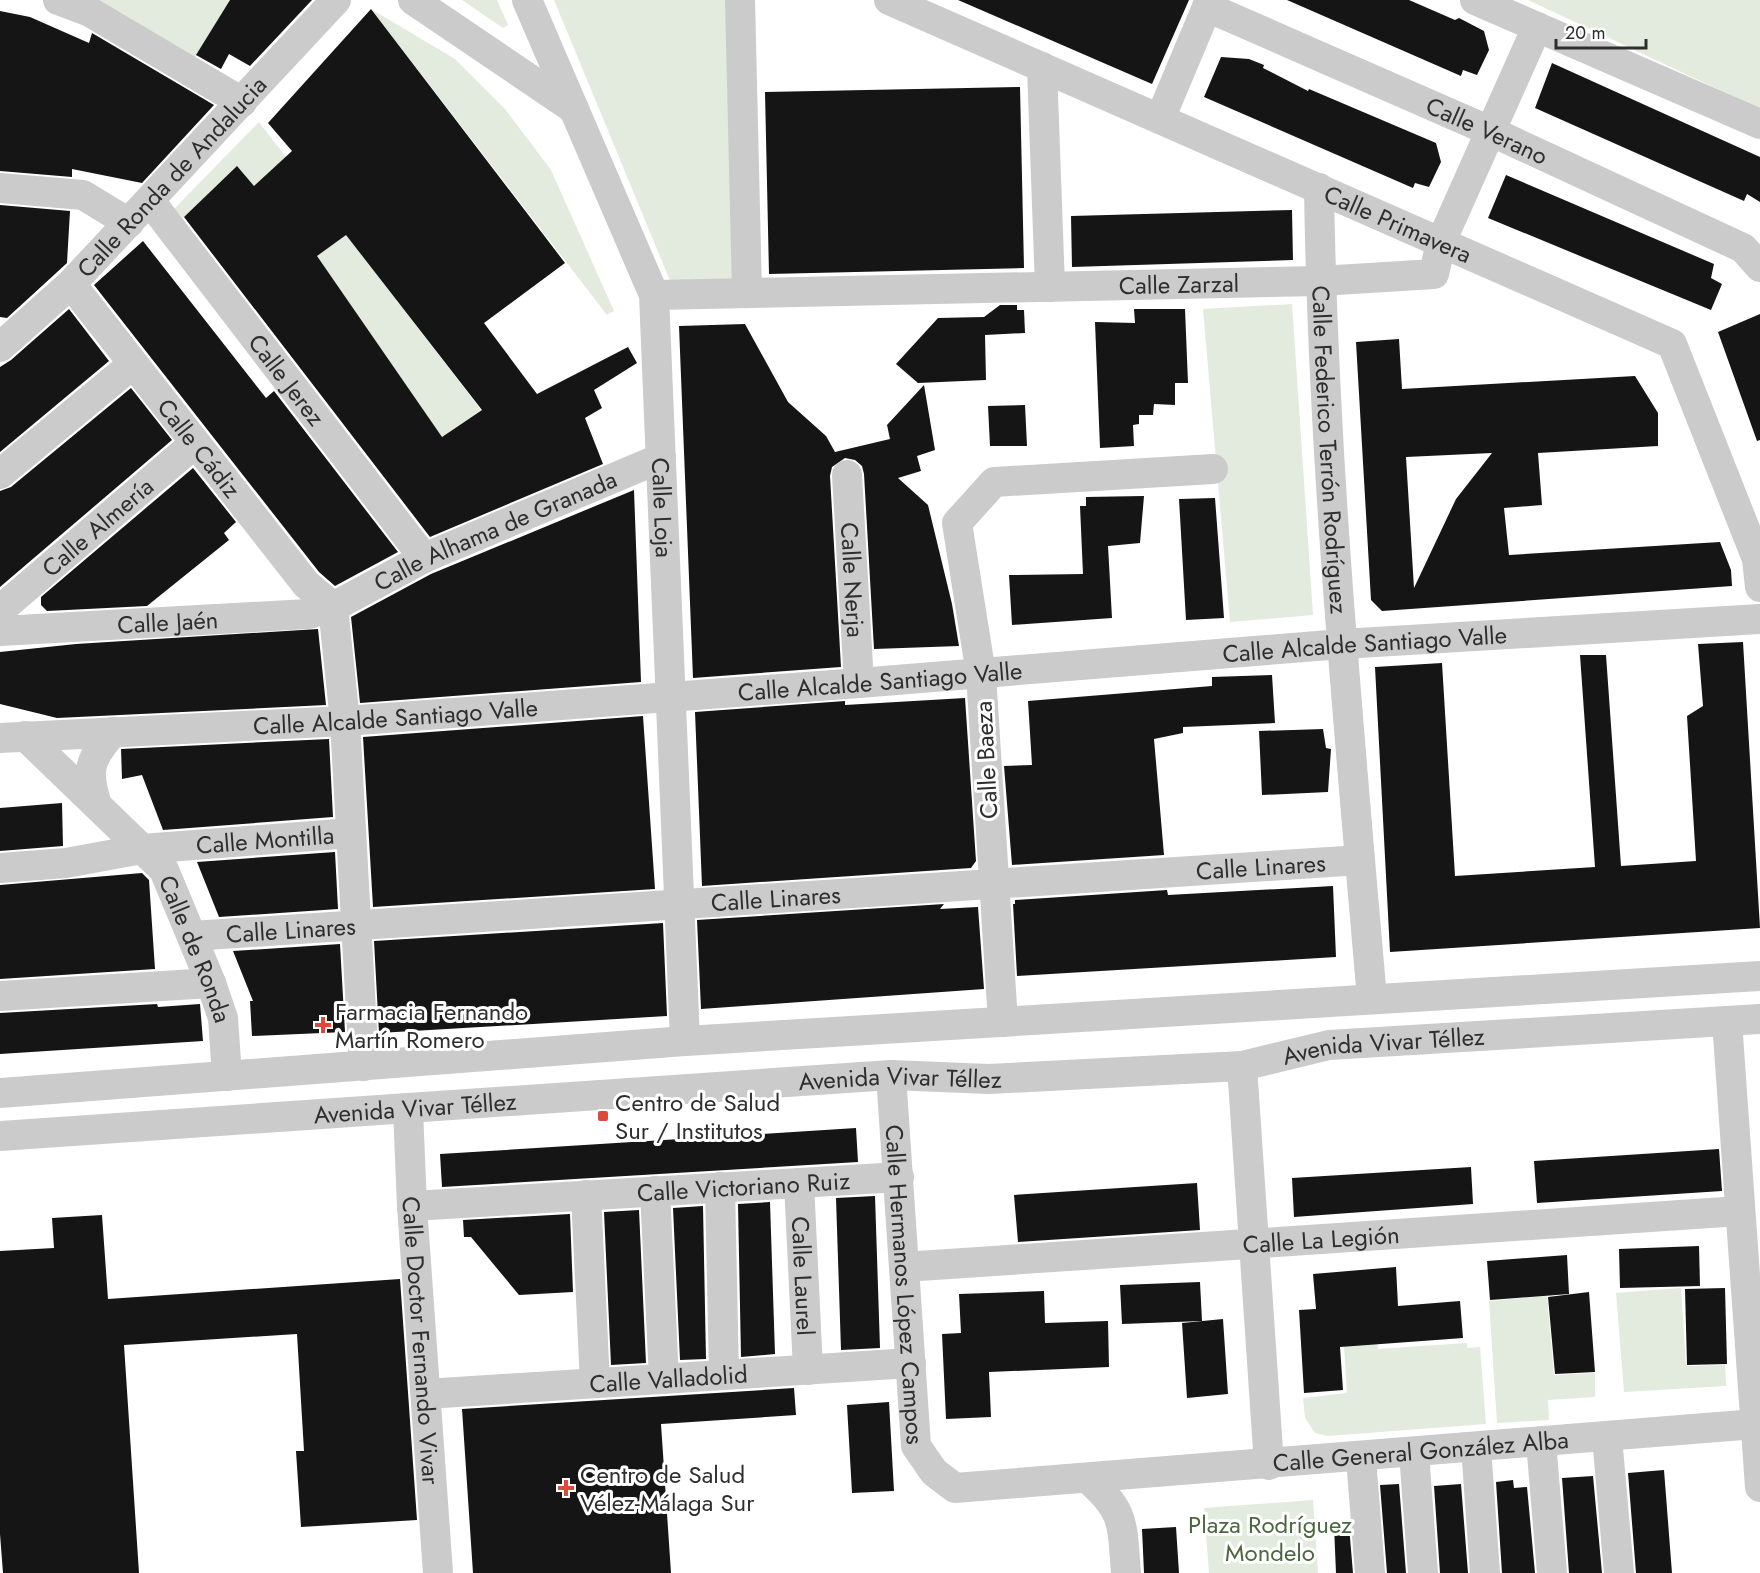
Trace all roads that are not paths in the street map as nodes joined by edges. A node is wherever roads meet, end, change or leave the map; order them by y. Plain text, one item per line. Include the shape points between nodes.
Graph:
1 (58, 0) edge
2 (336, 0) edge
3 (413, 0) edge
4 (527, 0) edge
5 (740, 0) edge
6 (889, 0) edge
7 (1474, 0) edge
8 (1208, 4) edge
9 (1537, 27) junction
10 (1042, 67) junction
11 (242, 102) junction
12 (574, 109) junction
13 (1160, 119) junction
14 (1760, 124) edge
15 (1490, 131) junction
16 (0, 188) edge
17 (1319, 188) junction
18 (150, 201) junction
19 (129, 223) junction
20 (1441, 242) junction
21 (1760, 267) edge
22 (1320, 281) junction
23 (71, 284) junction
24 (1050, 287) junction
25 (747, 293) junction
26 (654, 295) junction
27 (6, 336) edge
28 (133, 364) junction
29 (194, 444) junction
30 (661, 458) junction
31 (1213, 469) dead end
32 (0, 474) edge
33 (847, 475) dead end
34 (424, 558) junction
35 (1759, 568) edge
36 (333, 607) junction
37 (0, 610) edge
38 (1760, 619) edge
39 (0, 631) edge
40 (1342, 644) junction
41 (981, 674) junction
42 (860, 683) junction
43 (671, 696) junction
44 (345, 721) junction
45 (113, 732) junction
46 (12, 737) edge
47 (97, 805) junction
48 (351, 833) junction
49 (142, 849) junction
50 (1360, 860) junction
51 (0, 868) edge
52 (993, 885) junction
53 (680, 906) junction
54 (356, 926) junction
55 (192, 936) junction
56 (1760, 976) edge
57 (212, 982) junction
58 (0, 996) edge
59 (1372, 999) junction
60 (1760, 1019) edge
61 (1727, 1021) junction
62 (1004, 1022) junction
63 (685, 1041) junction
64 (364, 1066) junction
65 (1242, 1066) junction
66 (891, 1075) junction
67 (227, 1076) junction
68 (0, 1093) edge
69 (408, 1108) junction
70 (0, 1136) edge
71 (899, 1177) junction
72 (799, 1183) junction
73 (720, 1187) junction
74 (655, 1191) junction
75 (586, 1195) junction
76 (412, 1206) junction
77 (1740, 1211) junction
78 (1254, 1244) junction
79 (904, 1267) junction
80 (910, 1363) junction
81 (808, 1370) junction
82 (724, 1375) junction
83 (664, 1379) junction
84 (595, 1383) junction
85 (426, 1394) junction
86 (1755, 1424) junction
87 (1607, 1437) junction
88 (1541, 1442) junction
89 (1476, 1447) junction
90 (1414, 1453) junction
91 (1361, 1458) junction
92 (1269, 1465) junction
93 (1087, 1478) junction
94 (1760, 1488) edge
95 (438, 1573) edge
96 (1126, 1573) edge
97 (1370, 1573) edge
98 (1423, 1573) edge
99 (1485, 1573) edge
100 (1552, 1573) edge
101 (1619, 1573) edge

1 - 11 street via 90,12
2 - 11 street, Calle Ronda de Andalucia
3 - 12 street
4 - 12 street, Calle Loja
5 - 25 street
6 - 10 street, Calle Primavera
7 - 9 street
8 - 13 street
8 - 15 street, Calle Verano
9 - 14 street
9 - 15 street, Calle Zarzal
10 - 13 street, Calle Primavera
10 - 24 street
11 - 18 street, Calle Ronda de Andalucia
12 - 26 street, Calle Loja
13 - 17 street, Calle Primavera
15 - 20 street, Calle Zarzal
15 - 21 street, Calle Verano via 1743,249
16 - 19 street via 83,195
17 - 20 street, Calle Primavera
17 - 22 street, Calle Federico Terrón Rodríguez
18 - 19 street, Calle Ronda de Andalucia
18 - 34 street, Calle Jerez
19 - 23 street, Calle Ronda de Andalucia
20 - 22 street, Calle Zarzal via 1434,274
20 - 35 street, Calle Primavera via 1672,344
22 - 24 street, Calle Zarzal
22 - 40 street, Calle Federico Terrón Rodríguez
23 - 27 street, Calle Ronda de Andalucia
23 - 28 street, Calle Cádiz
24 - 25 street, Calle Zarzal
25 - 26 street, Calle Zarzal
26 - 30 street, Calle Loja
28 - 29 street, Calle Cádiz
28 - 32 street
29 - 36 street, Calle Cádiz via 306,584
29 - 37 street, Calle Almería
30 - 34 street, Calle Alhama de Granada
30 - 43 street, Calle Loja
31 - 41 street, Calle Baeza via 994,482 957,523
33 - 42 street, Calle Nerja
34 - 36 street, Calle Alhama de Granada
36 - 39 street, Calle Jaén via 308,614
36 - 44 street
38 - 40 street, Calle Alcalde Santiago Valle
40 - 41 street, Calle Alcalde Santiago Valle
40 - 50 street, Calle Federico Terrón Rodríguez
41 - 42 street, Calle Alcalde Santiago Valle
41 - 52 street, Calle Baeza
42 - 43 street, Calle Alcalde Santiago Valle
43 - 44 street, Calle Alcalde Santiago Valle
43 - 53 street, Calle Loja
44 - 45 street, Calle Alcalde Santiago Valle
44 - 48 street
45 - 46 street, Calle Alcalde Santiago Valle
45 - 47 street via 98,749 91,765 89,780
46 - 47 street, Calle de Ronda
47 - 49 street, Calle de Ronda
48 - 49 street, Calle Montilla
48 - 54 street
49 - 51 street, Calle Montilla via 66,863
49 - 55 street, Calle de Ronda via 164,870
50 - 52 street, Calle Linares
50 - 59 street, Calle Federico Terrón Rodríguez
52 - 53 street, Calle Linares
52 - 62 street, Calle Baeza
53 - 54 street, Calle Linares
53 - 63 street, Calle Loja
54 - 55 street, Calle Linares
54 - 64 street
55 - 57 street, Calle de Ronda
56 - 59 street, Avenida Vivar Téllez
57 - 58 street
57 - 67 street, Calle de Ronda via 223,1018
59 - 62 street, Avenida Vivar Téllez
60 - 61 street, Avenida Vivar Téllez
61 - 65 street, Avenida Vivar Téllez via 1329,1046
61 - 77 street
62 - 63 street, Avenida Vivar Téllez
63 - 64 street, Avenida Vivar Téllez
64 - 67 street, Avenida Vivar Téllez
65 - 66 street, Avenida Vivar Téllez via 989,1079
65 - 78 street, Calle General González Alba
66 - 69 street, Avenida Vivar Téllez
66 - 71 street, Calle Hermanos López Campos
67 - 68 street, Avenida Vivar Téllez
69 - 70 street, Avenida Vivar Téllez
69 - 76 street, Calle Doctor Fernando Vivar
71 - 72 street, Calle Victoriano Ruiz
71 - 79 street, Calle Hermanos López Campos
72 - 73 street, Calle Victoriano Ruiz
72 - 81 street, Calle Laurel
73 - 74 street, Calle Victoriano Ruiz
73 - 82 street
74 - 75 street, Calle Victoriano Ruiz
74 - 83 street
75 - 76 street, Calle Victoriano Ruiz
75 - 84 street
76 - 85 street, Calle Doctor Fernando Vivar
77 - 78 street, Calle La Legión
77 - 86 street
78 - 79 street, Calle La Legión
78 - 92 street, Calle General González Alba
79 - 80 street, Calle Hermanos López Campos
80 - 81 street, Calle Valladolid
80 - 93 street, Calle Hermanos López Campos via 916,1446 934,1472 955,1488
81 - 82 street, Calle Valladolid
82 - 83 street, Calle Valladolid
83 - 84 street, Calle Valladolid
84 - 85 street, Calle Valladolid
85 - 95 street, Calle Doctor Fernando Vivar
86 - 87 street, Calle General González Alba
86 - 94 street
87 - 88 street, Calle General González Alba
87 - 101 street
88 - 89 street, Calle General González Alba
88 - 100 street
89 - 90 street, Calle General González Alba
89 - 99 street
90 - 91 street, Calle General González Alba
90 - 98 street
91 - 92 street, Calle General González Alba
91 - 97 street
92 - 93 street, Calle Hermanos López Campos
93 - 96 street via 1109,1496 1122,1524

